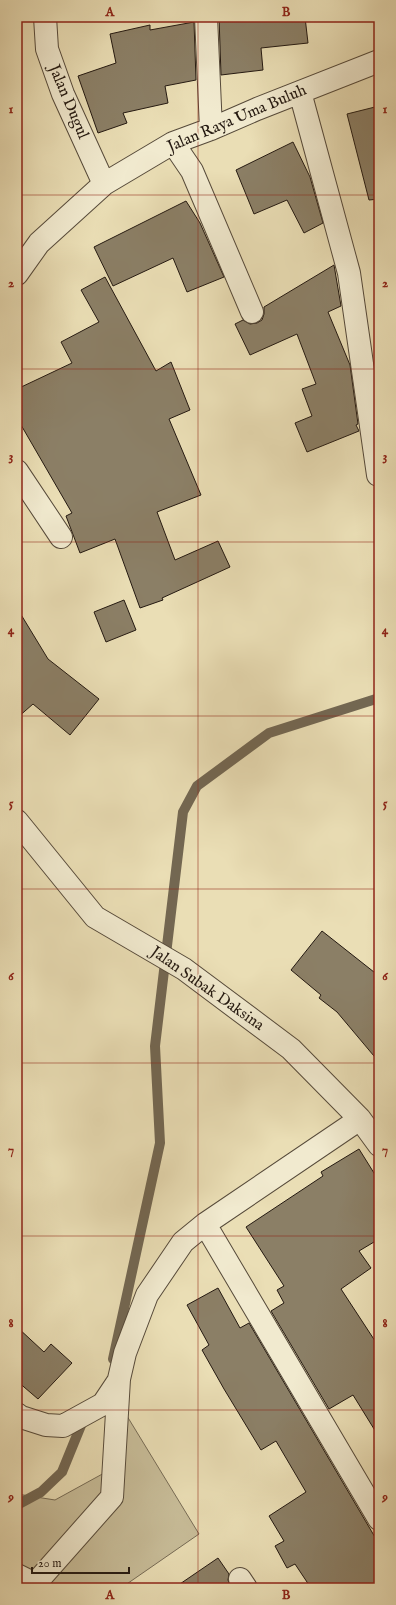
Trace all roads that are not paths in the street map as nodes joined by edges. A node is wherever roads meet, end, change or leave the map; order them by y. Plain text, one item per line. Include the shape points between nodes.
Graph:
1 (45, 17) edge
2 (206, 17) edge
3 (379, 61) edge
4 (300, 92) junction
5 (211, 129) junction
6 (173, 143) junction
7 (104, 184) junction
8 (17, 274) edge
9 (252, 312) dead end
10 (17, 471) edge
11 (378, 475) edge
12 (61, 538) dead end
13 (17, 821) edge
14 (360, 1119) junction
15 (379, 1145) edge
16 (205, 1224) junction
17 (119, 1379) junction
18 (17, 1414) edge
19 (379, 1519) edge
20 (17, 1575) edge

1 - 7 street, Jalan Dugul via 47,49 63,94
2 - 5 street
3 - 4 street, Jalan Raya Uma Buluh
4 - 5 street, Jalan Raya Uma Buluh
4 - 11 street via 349,273
5 - 6 street, Jalan Raya Uma Buluh
6 - 7 street, Jalan Raya Uma Buluh
6 - 9 street via 192,171
7 - 8 street, Jalan Raya Uma Buluh via 39,243
10 - 12 street
13 - 14 street, Jalan Subak Daksina via 95,917 184,969 291,1049
14 - 15 street, Jalan Subak Daksina
14 - 16 street
16 - 17 street via 183,1242 147,1295 124,1353
16 - 19 street
17 - 18 street via 102,1404 64,1426 46,1425
17 - 20 street via 112,1497 35,1584

